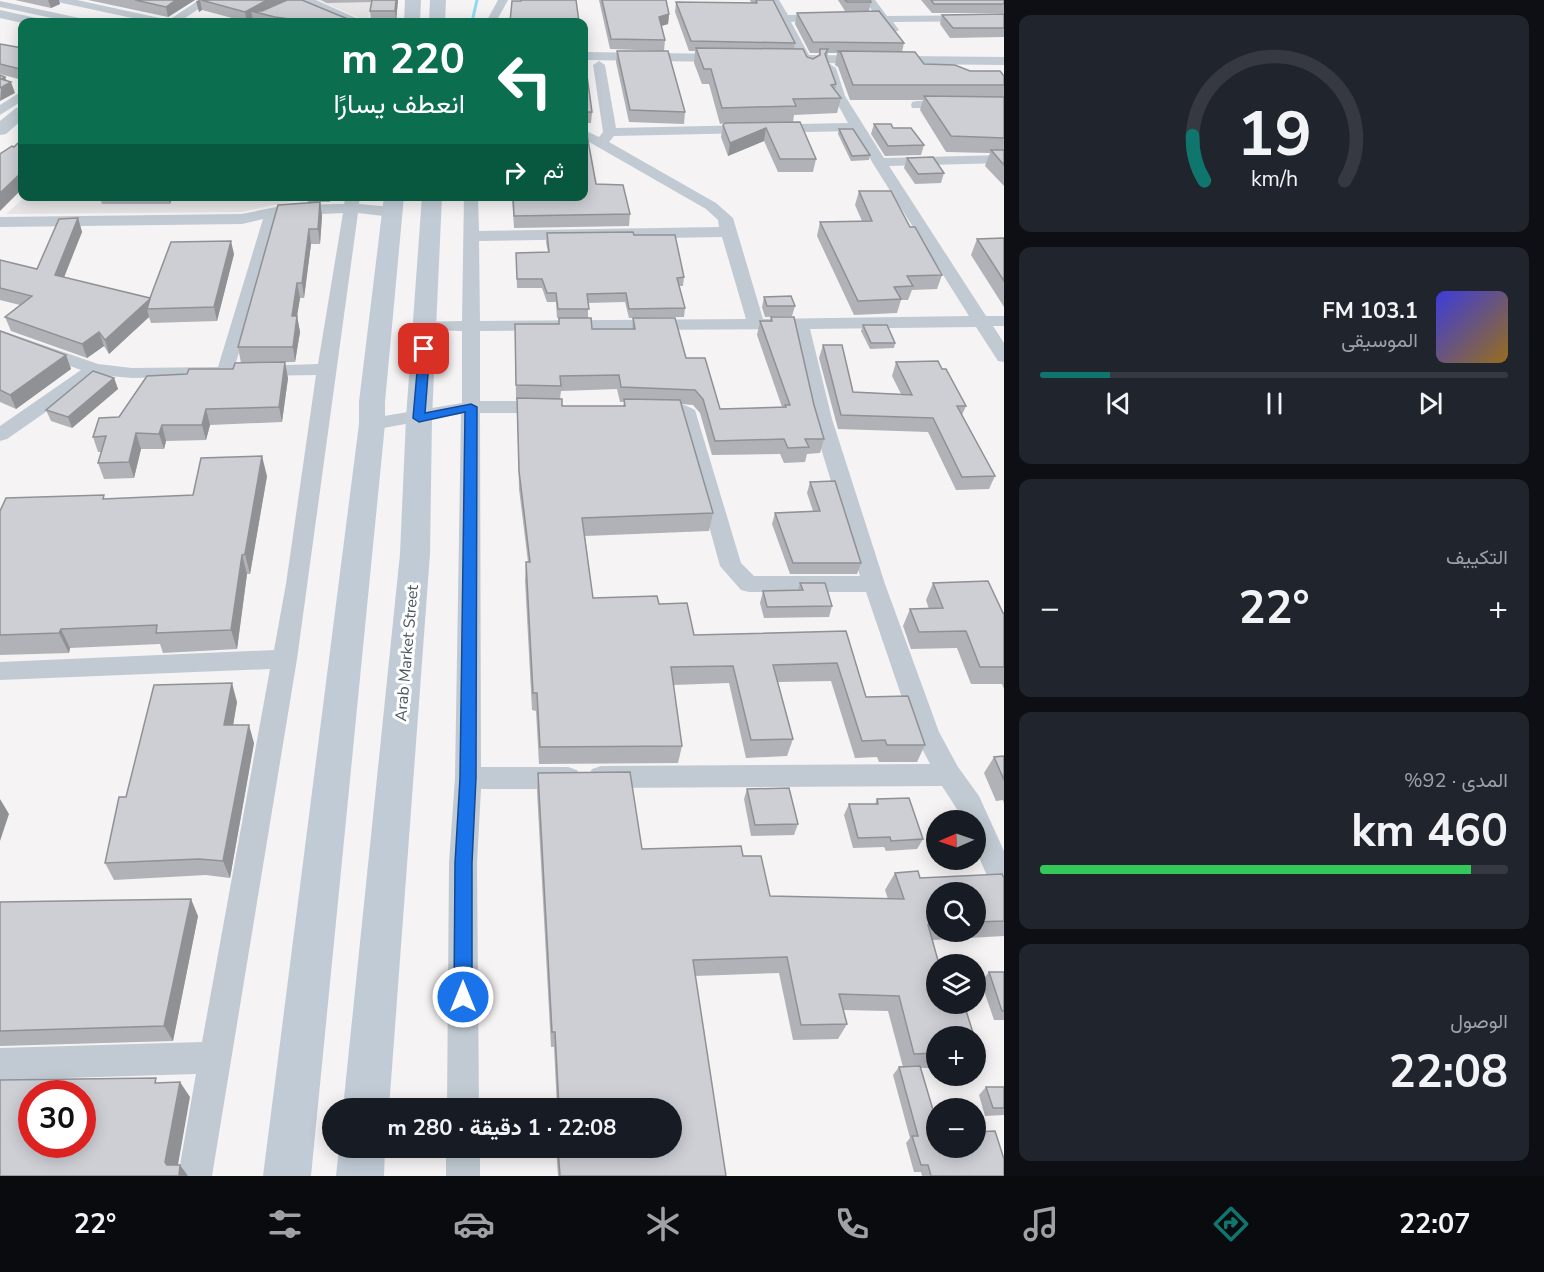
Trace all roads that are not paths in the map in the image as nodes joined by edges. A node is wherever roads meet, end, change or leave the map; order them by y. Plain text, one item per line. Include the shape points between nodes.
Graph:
1 (62, 0) edge
2 (207, 0) edge
3 (413, 0) edge
4 (438, 0) edge
5 (502, 0) edge
6 (774, 0) edge
7 (869, 0) edge
8 (80, 2) edge
9 (301, 2) edge
10 (0, 4) edge
11 (0, 14) edge
12 (832, 16) edge
13 (864, 16) edge
14 (883, 17) junction
15 (38, 18) edge
16 (148, 18) edge
17 (178, 18) edge
18 (347, 18) edge
19 (412, 18) edge
20 (437, 18) edge
21 (493, 18) edge
22 (1004, 18) edge
23 (785, 19) junction
24 (0, 27) edge
25 (18, 31) edge
26 (909, 52) junction
27 (588, 56) edge
28 (1004, 61) edge
29 (785, 63) edge
30 (808, 64) junction
31 (588, 65) edge
32 (599, 65) junction
33 (830, 68) junction
34 (1004, 70) edge
35 (18, 99) edge
36 (917, 105) dead end
37 (1004, 105) edge
38 (0, 111) edge
39 (18, 115) edge
40 (858, 127) junction
41 (0, 130) edge
42 (18, 131) edge
43 (588, 135) edge
44 (605, 137) junction
45 (0, 145) edge
46 (1004, 159) edge
47 (879, 162) junction
48 (432, 201) edge
49 (471, 201) edge
50 (352, 202) edge
51 (393, 204) edge
52 (273, 212) junction
53 (0, 222) edge
54 (728, 232) junction
55 (471, 236) junction
56 (979, 321) junction
57 (1004, 321) edge
58 (756, 324) junction
59 (800, 324) junction
60 (470, 325) junction
61 (426, 326) junction
62 (0, 335) edge
63 (1004, 357) edge
64 (95, 369) junction
65 (326, 369) junction
66 (226, 372) junction
67 (471, 407) junction
68 (570, 407) edge
69 (630, 408) edge
70 (419, 418) junction
71 (372, 424) junction
72 (0, 435) edge
73 (874, 584) junction
74 (285, 660) junction
75 (0, 671) edge
76 (949, 776) junction
77 (468, 778) junction
78 (1004, 883) edge
79 (214, 1058) junction
80 (0, 1064) edge
81 (367, 1098) edge
82 (463, 1098) edge
83 (361, 1158) edge
84 (463, 1158) edge
85 (195, 1176) edge
86 (287, 1176) edge
87 (360, 1176) edge
88 (463, 1176) edge

1 - 8 street
2 - 17 street
3 - 19 main road
4 - 20 main road
5 - 21 street
6 - 23 street
7 - 14 street
8 - 15 street
8 - 16 street
9 - 18 street
10 - 15 street
11 - 15 street
12 - 23 street
13 - 14 street
14 - 22 street
14 - 26 street
23 - 30 street
24 - 25 street
26 - 28 street
26 - 30 street
27 - 32 street via 732,63
29 - 30 street
30 - 33 street
31 - 32 street
32 - 44 street
33 - 34 street
33 - 40 street via 839,96
35 - 38 street
36 - 37 street
39 - 41 street
40 - 44 street
40 - 47 street
42 - 45 street
43 - 44 street
44 - 54 street via 711,206 725,218
46 - 47 street
47 - 56 street
48 - 61 main road, Arab Market Street
49 - 55 street
50 - 51 street
50 - 52 street
50 - 65 street
51 - 71 main road
52 - 53 street via 242,219
52 - 66 street
54 - 55 street
54 - 58 street
55 - 60 street
56 - 57 street
56 - 59 street
56 - 63 street
58 - 59 street
58 - 60 street
59 - 73 street via 822,419
60 - 61 street
60 - 67 street
61 - 70 main road, Arab Market Street
62 - 64 street
64 - 66 street via 132,373
64 - 72 street
65 - 66 street
65 - 74 street
67 - 68 street
67 - 70 street
67 - 77 street
69 - 73 street via 677,408 688,414 731,566 749,584
70 - 71 street
70 - 81 main road, Arab Market Street via 415,554
71 - 86 main road
73 - 76 street via 927,734
74 - 75 street
74 - 79 street
76 - 77 street
76 - 78 street via 970,804
77 - 82 street via 463,863
79 - 80 street
79 - 85 street
83 - 87 main road
84 - 88 street

